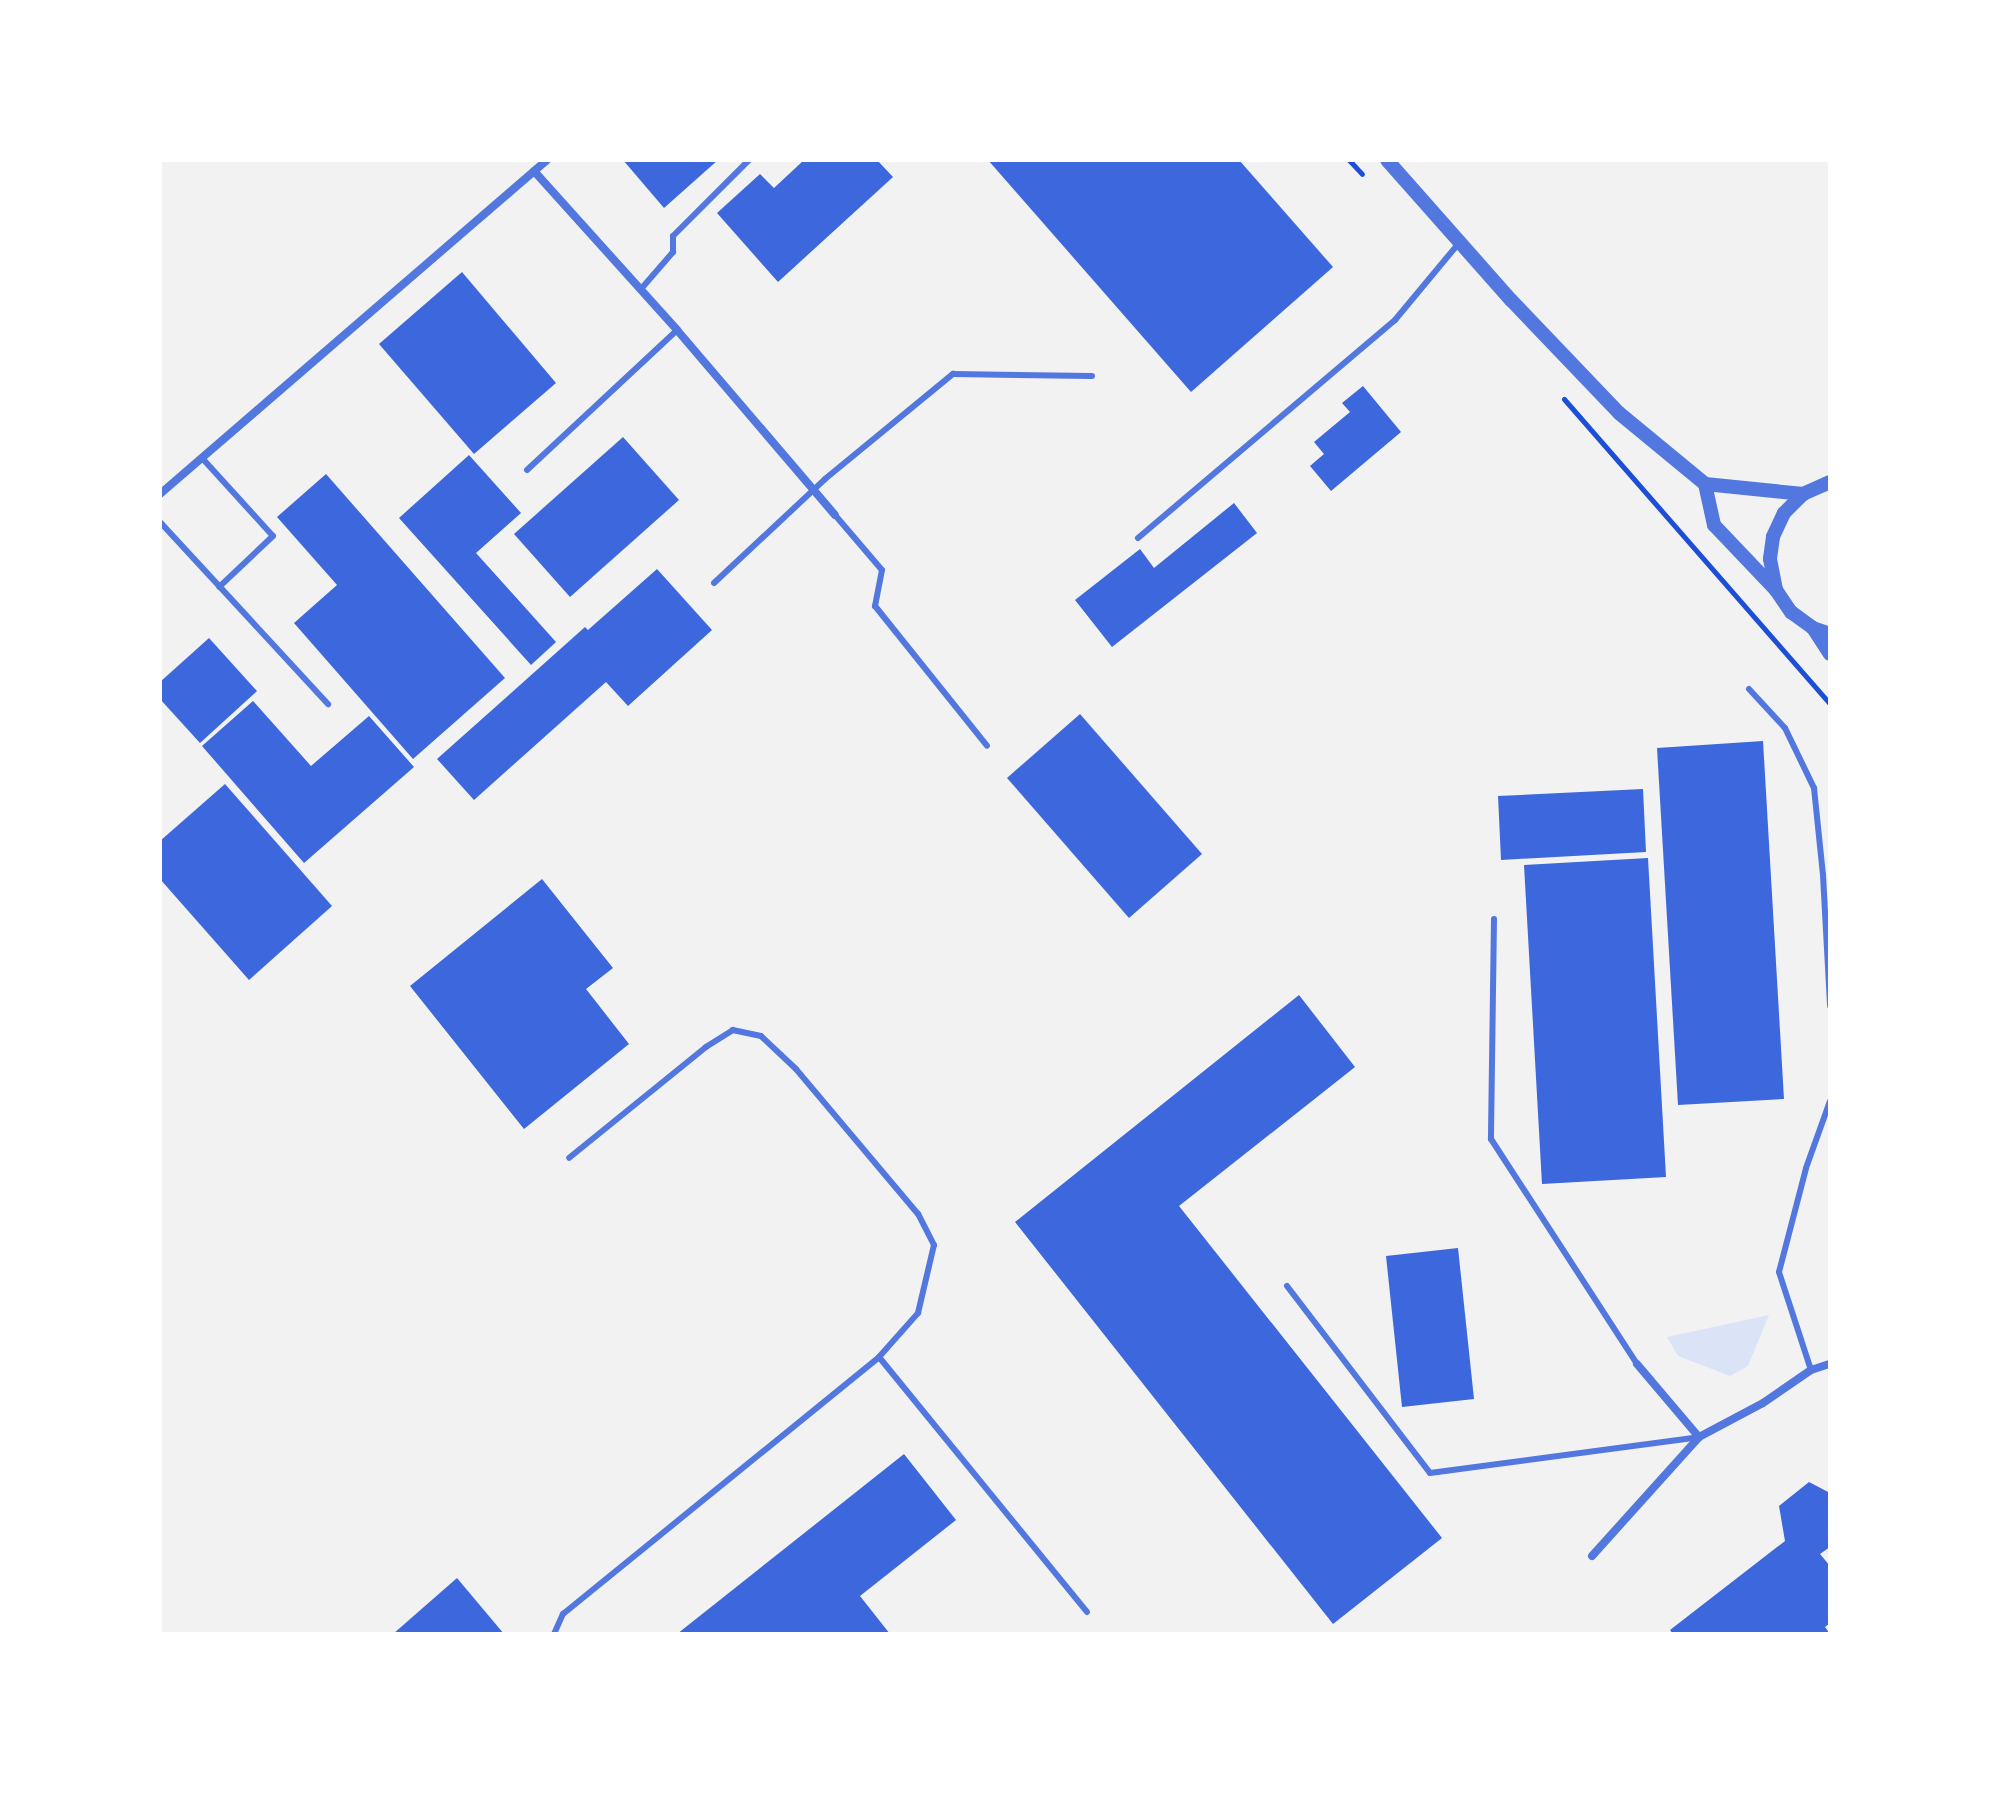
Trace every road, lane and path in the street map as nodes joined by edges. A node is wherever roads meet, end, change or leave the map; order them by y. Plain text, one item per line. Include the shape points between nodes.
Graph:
1 (547, 160) edge
2 (749, 160) edge
3 (1349, 160) edge
4 (1387, 160) edge
5 (534, 171) junction
6 (1370, 183) dead end
7 (1459, 243) junction
8 (641, 289) junction
9 (677, 330) junction
10 (1092, 376) dead end
11 (1562, 397) dead end
12 (202, 458) junction
13 (527, 470) dead end
14 (1830, 482) edge
15 (1705, 484) junction
16 (814, 491) junction
17 (160, 494) edge
18 (1803, 494) junction
19 (835, 515) joint
20 (160, 522) edge
21 (1138, 538) dead end
22 (714, 583) dead end
23 (219, 587) junction
24 (1776, 590) junction
25 (1813, 628) junction
26 (1830, 634) edge
27 (1830, 654) edge
28 (1749, 689) dead end
29 (328, 704) dead end
30 (1830, 704) edge
31 (987, 746) dead end
32 (1494, 919) dead end
33 (1830, 1006) edge
34 (1830, 1101) edge
35 (569, 1158) dead end
36 (1287, 1286) dead end
37 (879, 1357) junction
38 (1637, 1364) joint
39 (1830, 1364) edge
40 (1811, 1370) junction
41 (1699, 1437) junction
42 (1592, 1556) dead end
43 (1087, 1612) dead end
44 (554, 1634) edge

1 - 5 street
2 - 8 lane via 673,236 673,252
3 - 6 path
4 - 7 street
5 - 8 street
5 - 12 street
7 - 15 street via 1619,413
7 - 21 lane via 1395,320
8 - 9 street
9 - 13 lane
9 - 16 street
10 - 16 lane via 953,374
11 - 30 path
12 - 17 street
12 - 23 lane via 273,536
14 - 18 street
15 - 18 street
15 - 24 street via 1714,525
16 - 19 street
16 - 22 lane
18 - 24 street via 1784,513 1773,537 1770,559
19 - 31 lane via 882,570 875,606
20 - 23 lane
23 - 29 lane
24 - 25 street via 1791,612
25 - 26 street
25 - 27 street
28 - 33 lane via 1785,728 1814,788
32 - 38 lane via 1491,1139
34 - 40 lane via 1779,1272
35 - 37 lane via 706,1047 733,1030 761,1036 796,1069 918,1214 934,1245 918,1313
36 - 41 lane via 1430,1473
37 - 43 lane
37 - 44 lane via 563,1614
38 - 41 street
39 - 40 street
40 - 41 street
41 - 42 street

